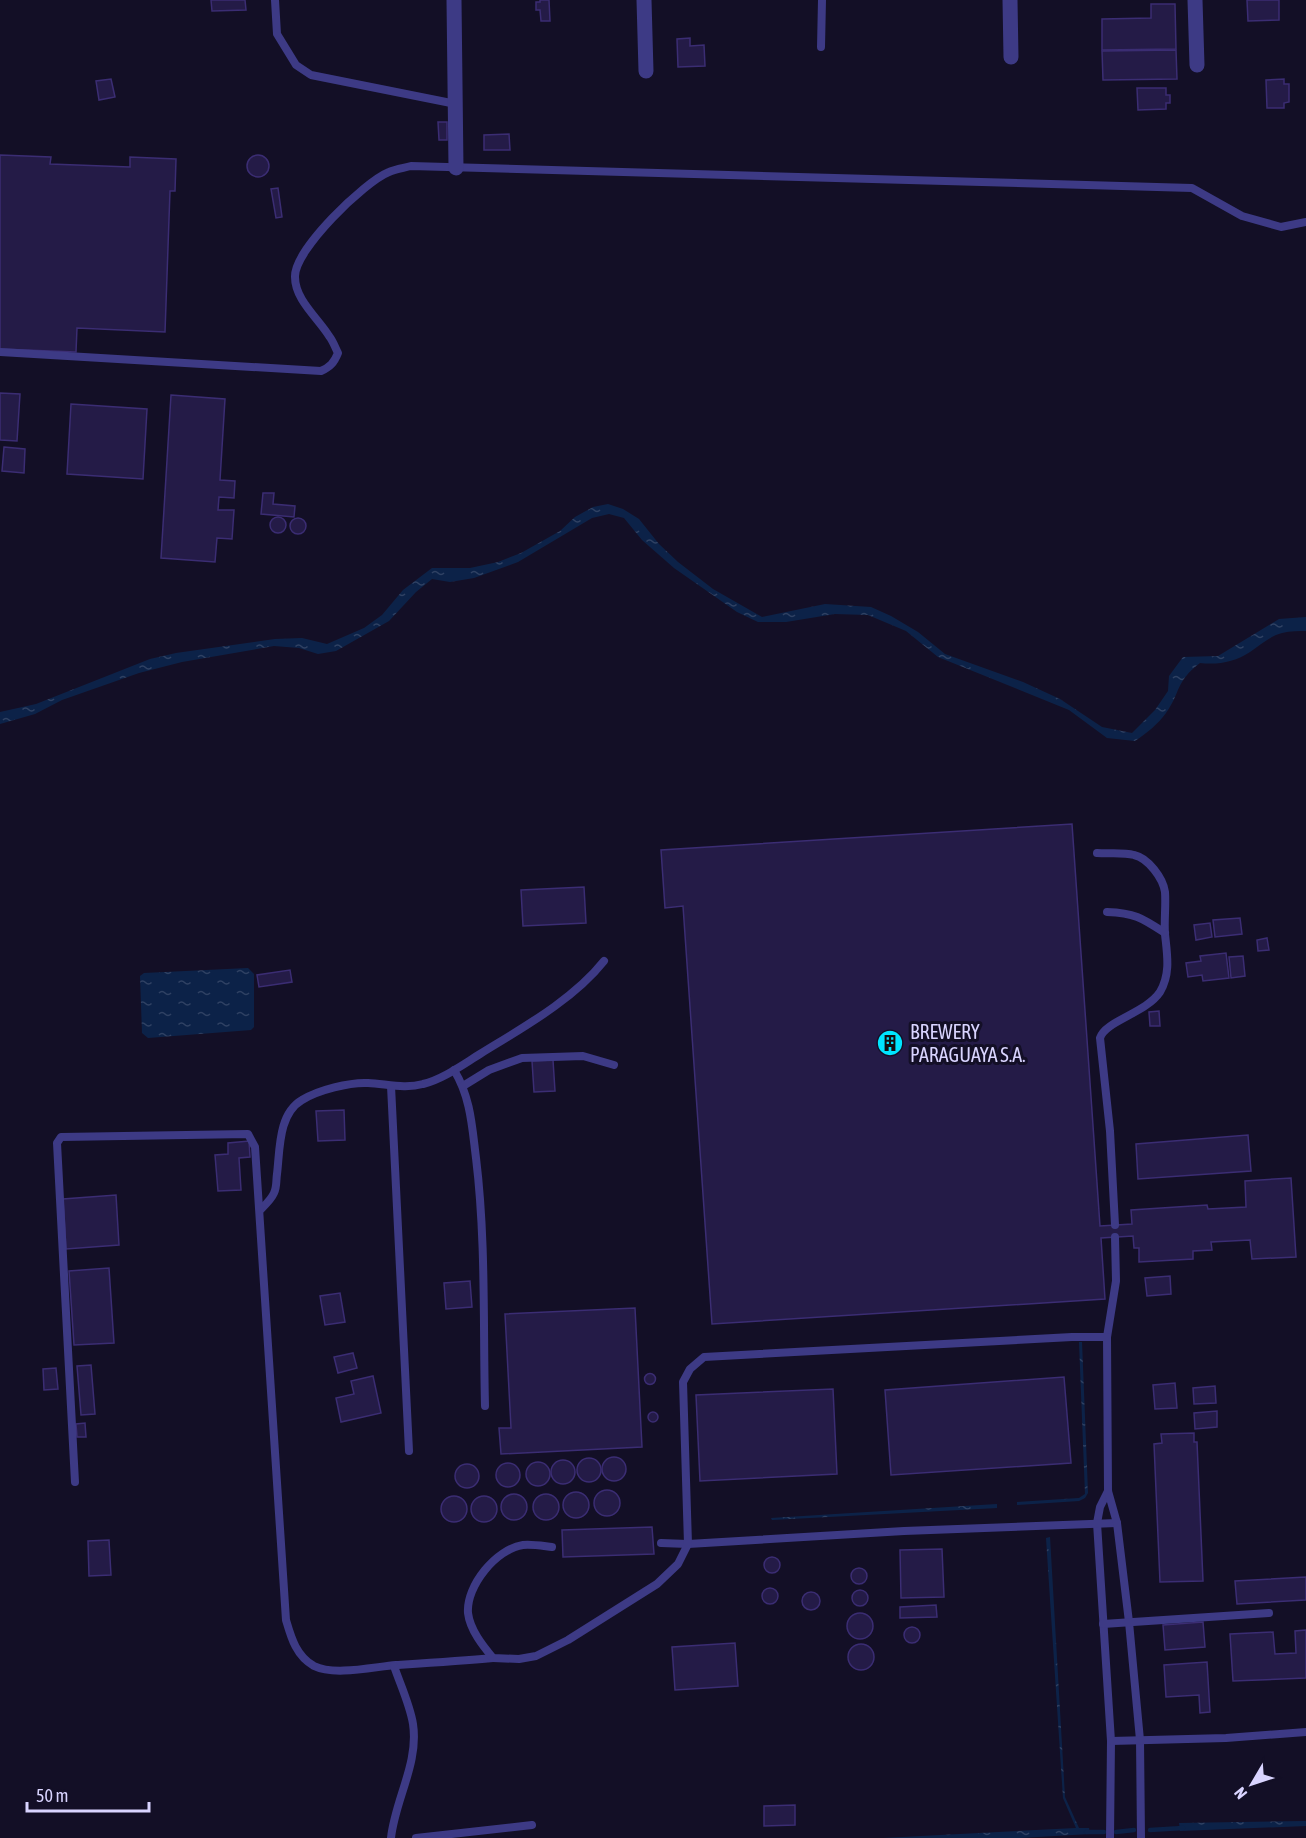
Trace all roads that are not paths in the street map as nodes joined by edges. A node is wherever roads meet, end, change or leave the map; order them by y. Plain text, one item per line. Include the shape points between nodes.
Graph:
1 (275, 0) edge
2 (454, 0) edge
3 (644, 0) edge
4 (822, 0) edge
5 (1010, 0) edge
6 (1195, 0) edge
7 (821, 47) dead end
8 (1011, 57) dead end
9 (1197, 65) dead end
10 (646, 71) dead end
11 (456, 104) junction
12 (456, 168) junction
13 (1306, 222) edge
14 (0, 352) edge
15 (1097, 853) dead end
16 (1107, 912) dead end
17 (1165, 933) junction
18 (604, 961) dead end
19 (614, 1065) dead end
20 (454, 1070) junction
21 (391, 1086) junction
22 (464, 1086) junction
23 (260, 1210) junction
24 (1115, 1225) dead end
25 (1115, 1237) dead end
26 (1107, 1337) junction
27 (485, 1406) dead end
28 (409, 1451) dead end
29 (75, 1482) dead end
30 (1108, 1491) junction
31 (1097, 1523) junction
32 (1118, 1523) junction
33 (661, 1544) dead end
34 (688, 1544) junction
35 (552, 1547) dead end
36 (1269, 1613) dead end
37 (1129, 1622) junction
38 (1103, 1624) junction
39 (493, 1658) junction
40 (394, 1666) junction
41 (1306, 1732) edge
42 (1140, 1740) junction
43 (1111, 1741) junction
44 (532, 1825) dead end
45 (391, 1838) edge
46 (416, 1838) edge
47 (1110, 1838) edge
48 (1141, 1838) edge

1 - 11 lane via 277,34 296,65 310,75
2 - 11 street
3 - 10 street
4 - 7 lane
5 - 8 street
6 - 9 street
11 - 12 street
12 - 13 lane via 1192,188 1252,219 1281,227
12 - 14 lane via 411,166 389,171 333,216 308,246 294,277 303,300 338,353 329,368 321,371
15 - 17 lane via 1136,855 1150,865 1165,890
16 - 17 lane via 1139,916
17 - 24 lane via 1168,968 1160,992 1147,1006 1105,1028 1100,1038
18 - 20 lane via 592,976 531,1023
19 - 22 lane via 583,1056 522,1058 489,1070
20 - 21 lane via 423,1084
20 - 22 lane
21 - 23 lane via 367,1083 330,1088 293,1107 286,1116 281,1137 275,1191
21 - 28 lane
22 - 27 lane via 481,1203
23 - 29 lane via 255,1147 248,1134 61,1137 56,1150
23 - 40 lane via 286,1620 292,1643 313,1665 326,1670
25 - 26 lane via 1116,1281
26 - 30 lane
26 - 34 lane via 704,1357 690,1369 683,1382
30 - 31 lane
30 - 32 lane
31 - 32 lane
31 - 34 lane
31 - 38 lane
32 - 37 lane
33 - 34 lane
34 - 39 lane via 678,1563 657,1584 568,1640 536,1656
35 - 39 lane via 522,1545 491,1562 480,1577 468,1614 473,1630
36 - 37 lane
37 - 38 lane
37 - 42 lane
38 - 43 lane
39 - 40 lane
40 - 45 lane via 413,1724 413,1754
41 - 42 lane
42 - 43 lane
42 - 48 lane
43 - 47 lane
44 - 46 lane

